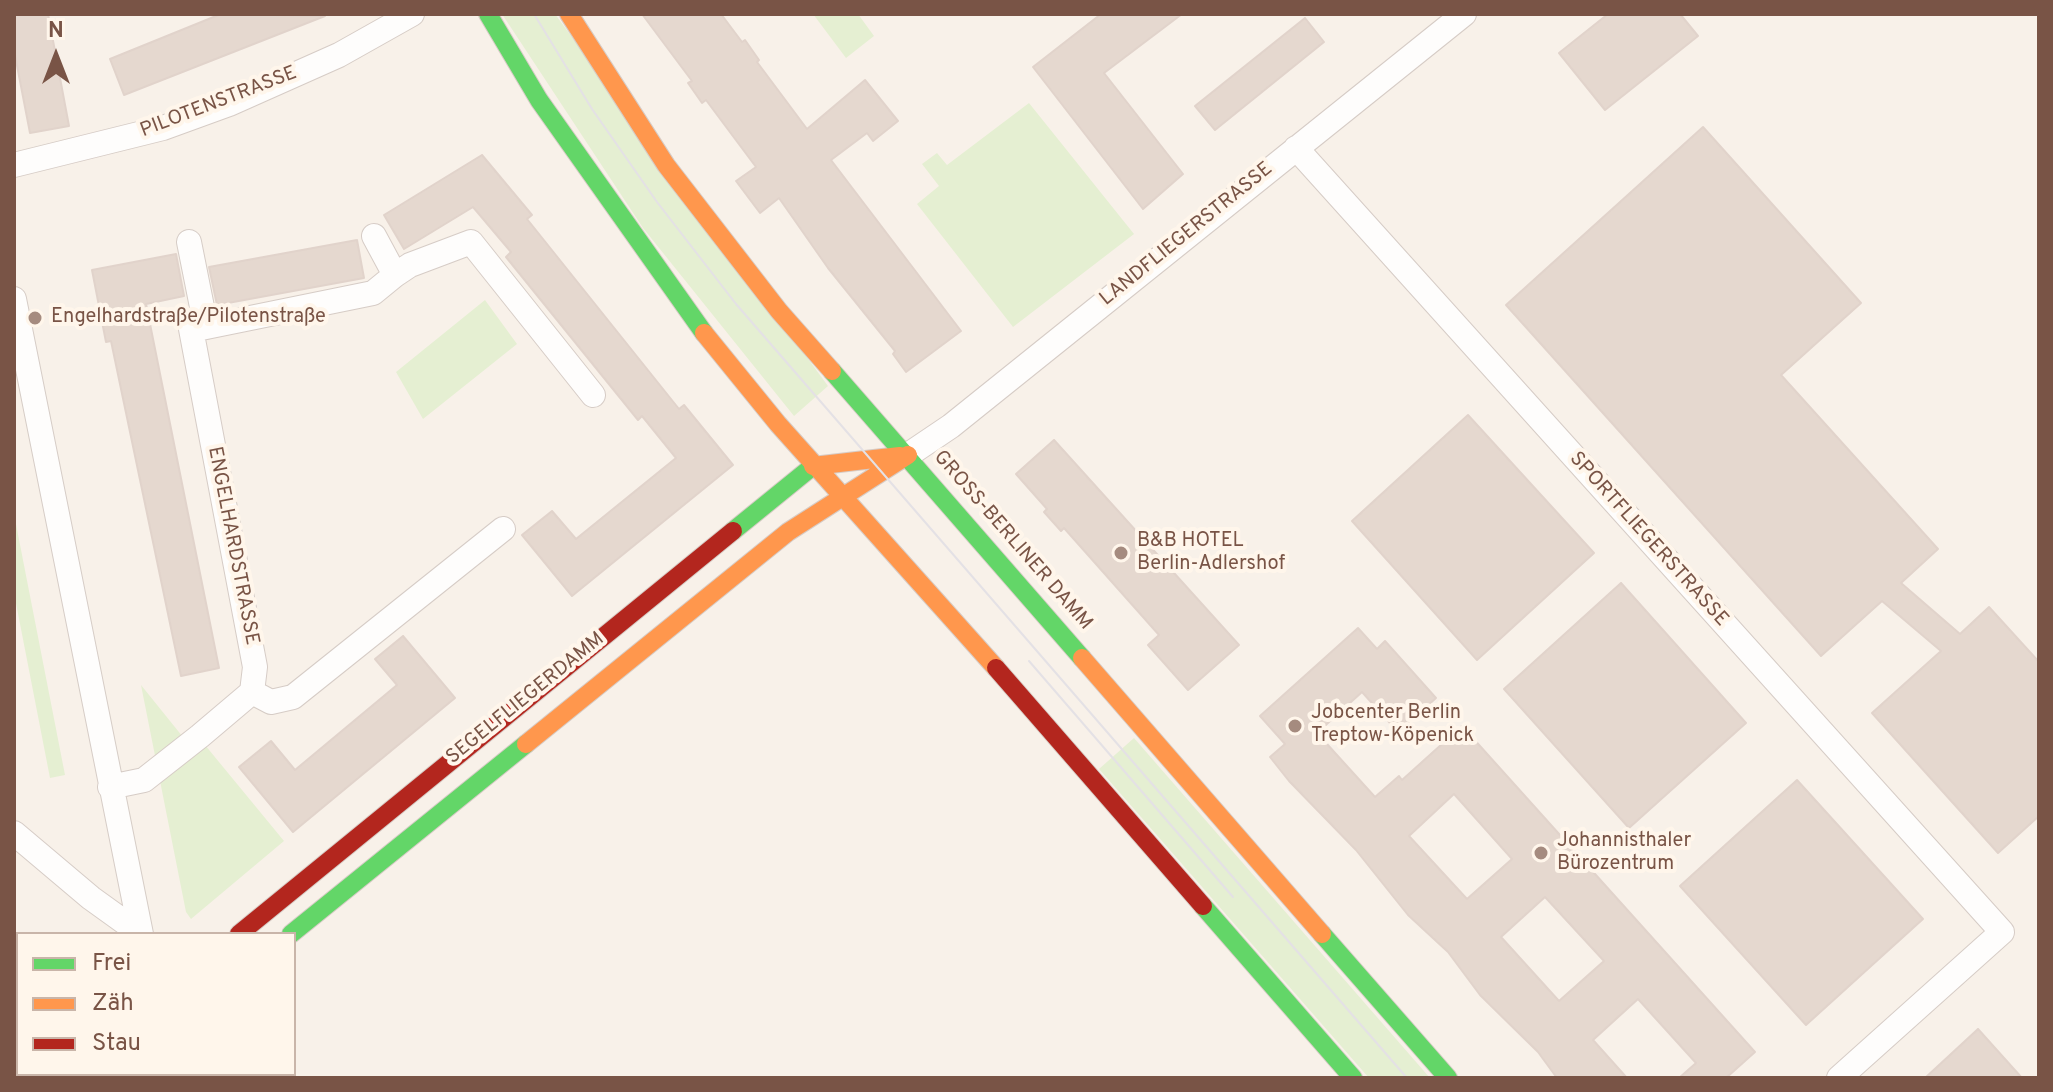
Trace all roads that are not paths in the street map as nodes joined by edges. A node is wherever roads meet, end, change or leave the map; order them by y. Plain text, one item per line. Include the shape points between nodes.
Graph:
1 (412, 14) edge
2 (488, 14) edge
3 (569, 14) edge
4 (1464, 14) edge
5 (1296, 148) junction
6 (14, 165) edge
7 (374, 236) dead end
8 (189, 242) dead end
9 (395, 275) junction
10 (14, 299) edge
11 (206, 327) junction
12 (593, 395) dead end
13 (908, 455) junction
14 (813, 466) junction
15 (842, 497) junction
16 (503, 529) dead end
17 (252, 692) junction
18 (110, 787) junction
19 (14, 833) edge
20 (138, 932) edge
21 (141, 932) edge
22 (241, 932) edge
23 (293, 932) edge
24 (1353, 1078) edge
25 (1448, 1078) edge
26 (1839, 1078) edge

1 - 6 street, PILOTENSTRASSE via 339,55 229,104 163,128
2 - 14 main road via 539,100 684,308
3 - 13 main road, GROSS-BERLINER DAMM via 627,108 718,234
4 - 5 street, LANDFLIEGERSTRASSE
5 - 13 street, LANDFLIEGERSTRASSE
5 - 26 street, SPORTFLIEGERSTRASSE via 2002,932
7 - 9 street
8 - 11 street
9 - 11 street via 373,293
9 - 12 street via 471,242
10 - 18 street
11 - 17 street, ENGELHARDSTRASSE via 191,329 255,667
13 - 14 main road
13 - 15 main road, SEGELFLIEGERDAMM
13 - 25 main road, GROSS-BERLINER DAMM
14 - 15 main road
14 - 22 main road, SEGELFLIEGERDAMM
15 - 23 main road, SEGELFLIEGERDAMM via 788,532
15 - 24 main road
16 - 17 street via 293,697 271,702
17 - 18 street via 144,780
18 - 21 street
19 - 20 street

